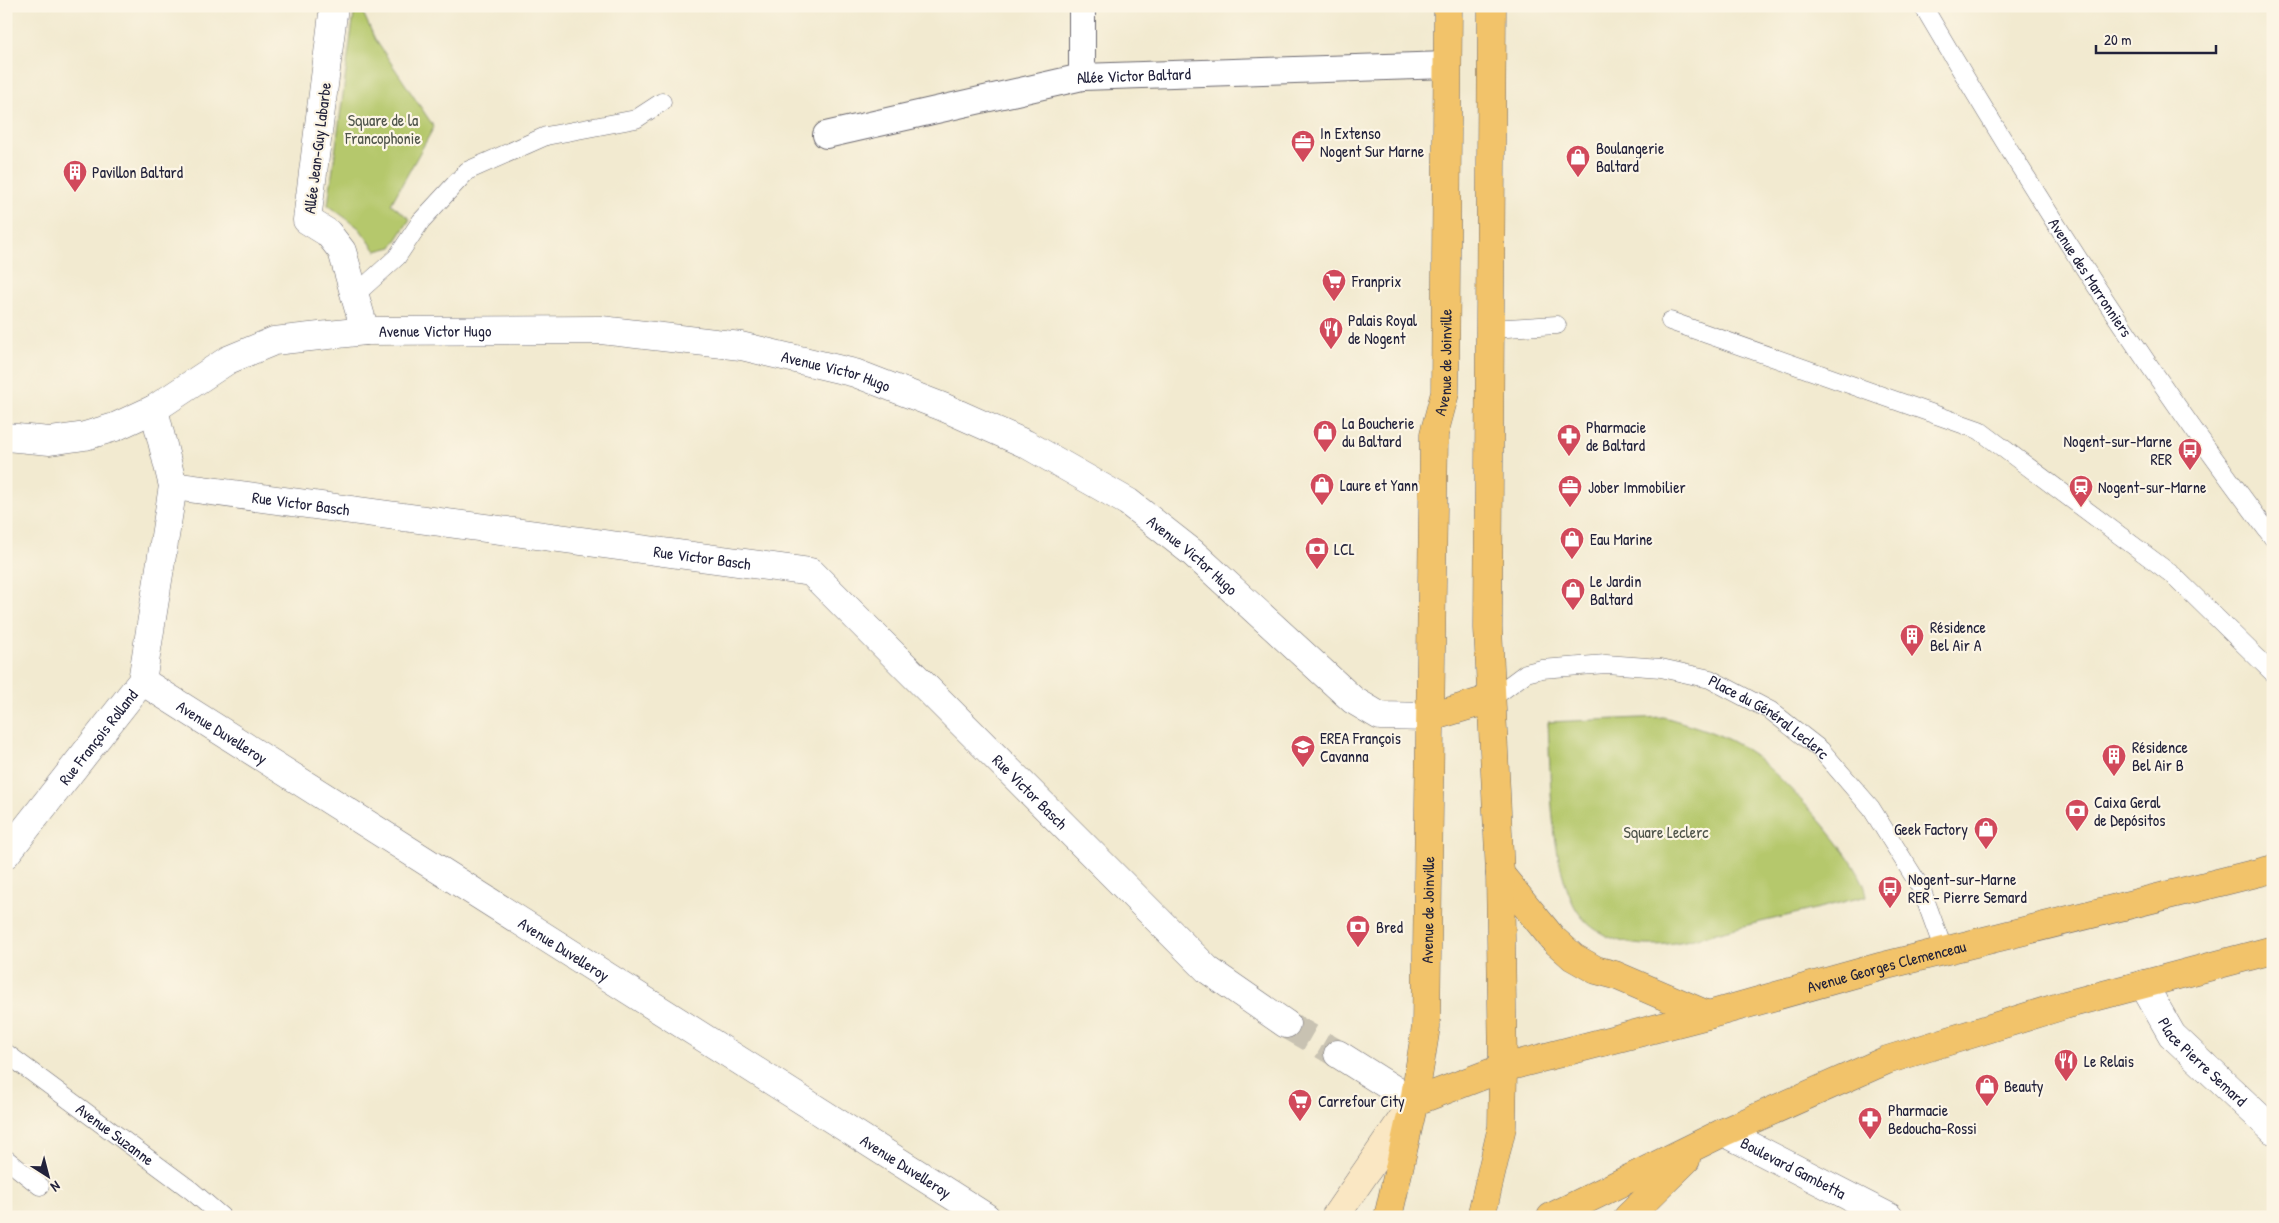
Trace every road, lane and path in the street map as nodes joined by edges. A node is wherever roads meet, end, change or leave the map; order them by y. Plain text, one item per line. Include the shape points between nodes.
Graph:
1 (334, 6) edge
2 (1082, 6) edge
3 (1448, 6) edge
4 (1492, 6) edge
5 (1923, 6) edge
6 (1447, 65) junction
7 (1082, 77) junction
8 (662, 102) dead end
9 (826, 135) dead end
10 (356, 294) junction
11 (1670, 321) dead end
12 (1557, 326) dead end
13 (1490, 329) junction
14 (365, 331) junction
15 (154, 410) junction
16 (6, 438) edge
17 (173, 486) junction
18 (2273, 538) edge
19 (2273, 673) edge
20 (142, 681) junction
21 (1491, 699) junction
22 (1431, 717) junction
23 (6, 854) edge
24 (2273, 869) edge
25 (1500, 874) junction
26 (2273, 950) edge
27 (1944, 951) junction
28 (2143, 984) junction
29 (1708, 1015) junction
30 (1286, 1024) tunnel mouth
31 (6, 1053) edge
32 (1338, 1054) tunnel mouth
33 (1503, 1068) junction
34 (1414, 1102) junction
35 (2273, 1130) edge
36 (1713, 1138) junction
37 (6, 1158) edge
38 (40, 1186) dead end
39 (222, 1217) edge
40 (986, 1217) edge
41 (1335, 1217) edge
42 (1388, 1217) edge
43 (1480, 1217) edge
44 (1550, 1217) edge
45 (1628, 1217) edge
46 (1889, 1217) edge

1 - 10 street, Allée Jean-Guy Labarbe via 307,220 328,233 342,251
2 - 7 street
3 - 6 main road, Avenue de Joinville
4 - 13 main road
5 - 18 lane, Avenue des Marronniers via 2091,278
6 - 7 street, Allée Victor Baltard
6 - 22 main road, Avenue de Joinville via 1445,393 1434,434
7 - 9 street, Allée Victor Baltard
8 - 10 lane via 636,119 546,136 467,171 421,221 397,257
10 - 14 street, Allée Jean-Guy Labarbe
11 - 19 lane via 1979,430 2174,576
12 - 13 lane
13 - 21 main road via 1488,628
14 - 15 street, Avenue Victor Hugo via 274,341 228,360
14 - 22 street, Avenue Victor Hugo via 601,330 741,346 855,373 1026,444 1128,502 1193,553 1353,700 1380,716
15 - 16 street via 85,436 50,441
15 - 17 street
17 - 20 street, Rue François Rolland
17 - 30 street, Rue Victor Basch via 811,572 1208,970
20 - 23 street, Rue François Rolland
20 - 40 street, Avenue Duvelleroy
21 - 22 main road
21 - 25 main road
21 - 27 lane, Place du Général Leclerc via 1526,673 1606,664 1661,668 1710,679 1771,712 1821,750 1871,808 1921,888
22 - 34 main road, Avenue de Joinville via 1426,1027
24 - 27 main road, Avenue Georges Clemenceau
25 - 29 main road via 1553,939 1572,957 1596,970
25 - 33 main road
26 - 28 main road
27 - 29 main road, Avenue Georges Clemenceau
28 - 35 street, Place Pierre Semard via 2172,1035
28 - 36 main road via 1887,1060
29 - 33 main road, Avenue Georges Clemenceau
31 - 39 lane, Avenue Suzanne
32 - 34 street
33 - 34 main road, Avenue Georges Clemenceau
33 - 43 main road via 1502,1127
34 - 41 main road
34 - 42 main road, Avenue de Joinville
36 - 44 main road
36 - 45 main road
36 - 46 street, Boulevard Gambetta
37 - 38 lane

